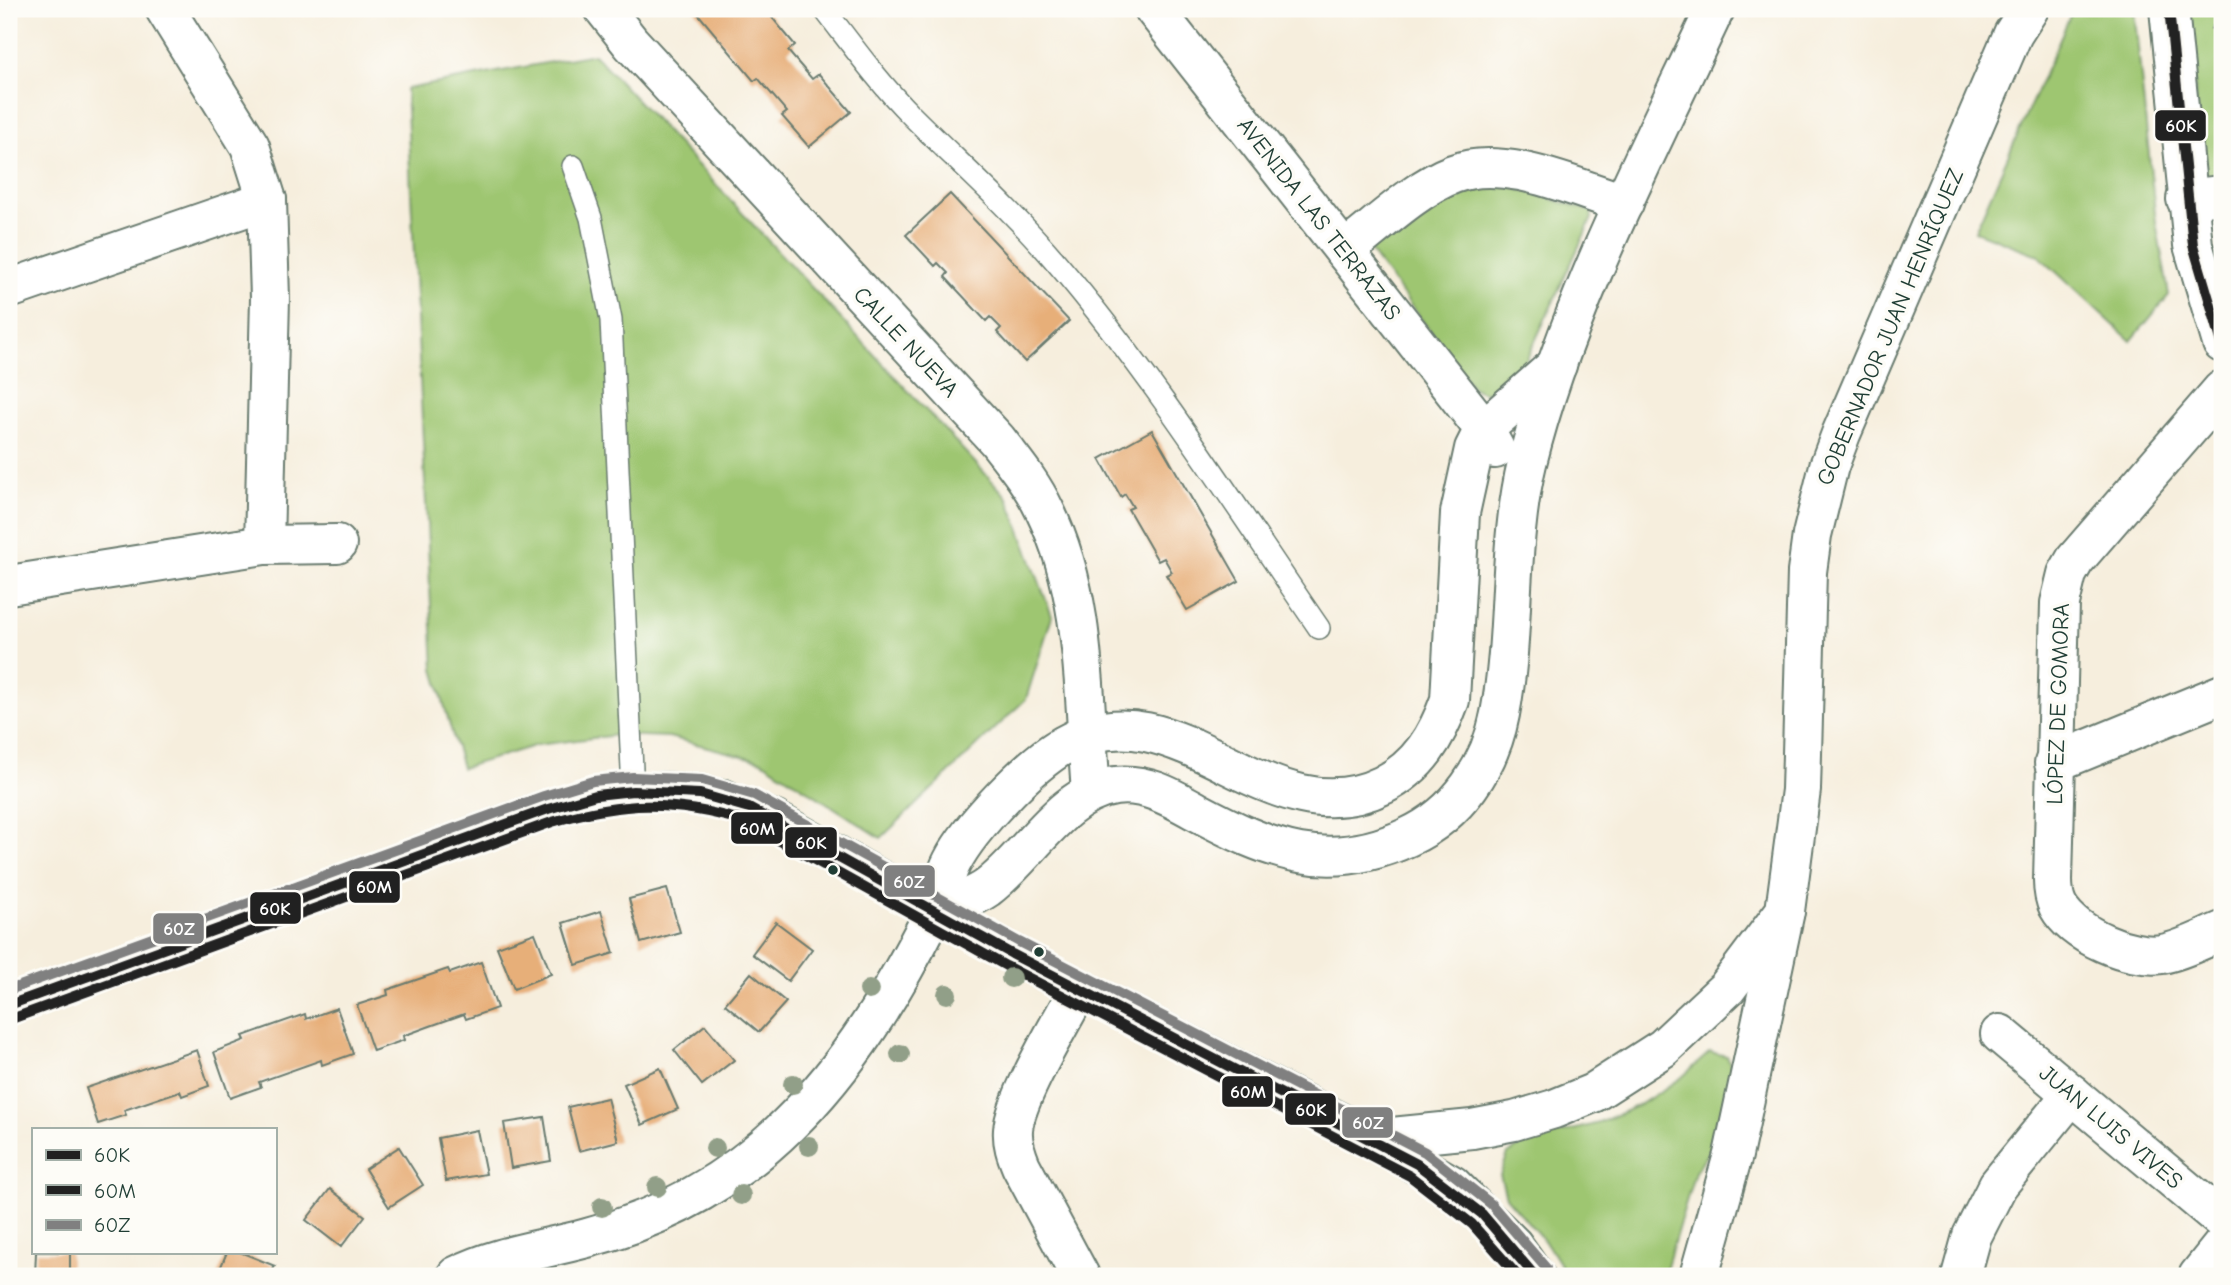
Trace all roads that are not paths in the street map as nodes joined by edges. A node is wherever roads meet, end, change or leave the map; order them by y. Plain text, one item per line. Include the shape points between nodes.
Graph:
1 (165, 9) edge
2 (604, 9) edge
3 (824, 9) edge
4 (1154, 9) edge
5 (1715, 9) edge
6 (2029, 9) edge
7 (2169, 9) edge
8 (573, 166) dead end
9 (2204, 197) edge
10 (267, 200) junction
11 (1624, 203) junction
12 (1344, 251) junction
13 (9, 289) edge
14 (2222, 343) edge
15 (1556, 365) junction
16 (2222, 390) edge
17 (1484, 429) junction
18 (1516, 521) junction
19 (337, 544) dead end
20 (264, 545) junction
21 (9, 585) edge
22 (1319, 628) dead end
23 (2222, 694) edge
24 (1087, 735) junction
25 (2054, 762) junction
26 (633, 791) junction
27 (1091, 792) junction
28 (1785, 911) junction
29 (934, 912) junction
30 (2222, 930) edge
31 (1079, 989) junction
32 (9, 1005) edge
33 (2000, 1034) dead end
34 (2072, 1094) junction
35 (1371, 1139) junction
36 (2222, 1220) edge
37 (2222, 1246) edge
38 (456, 1276) edge
39 (1080, 1276) edge
40 (1535, 1276) edge
41 (1699, 1276) edge
42 (1961, 1276) edge
43 (2198, 1276) edge

1 - 10 street via 250,146
2 - 24 street, CALLE NUEVA via 1023,473 1045,510 1072,586
3 - 22 lane via 876,77 1008,209 1142,368
4 - 12 street, AVENIDA LAS TERRAZAS
5 - 11 street, AVENIDA LAS TERRAZAS
6 - 28 street, GOBERNADOR JUAN HENRÍQUEZ via 2013,34 1842,434 1819,499 1807,572 1801,790
7 - 9 street
8 - 26 lane via 597,244 611,320
9 - 14 street via 2204,291
10 - 13 street
10 - 20 street via 270,298
11 - 12 street via 1513,170 1473,168 1436,182
11 - 15 street, AVENIDA LAS TERRAZAS
12 - 17 street, AVENIDA LAS TERRAZAS
15 - 17 street, AVENIDA LAS TERRAZAS
15 - 18 street, AVENIDA LAS TERRAZAS
16 - 25 street, LÓPEZ DE GOMORA via 2067,574 2060,603
17 - 18 street, AVENIDA LAS TERRAZAS via 1506,473
17 - 24 street, AVENIDA LAS TERRAZAS via 1474,449 1460,513 1450,700 1428,747 1393,780 1351,796 1308,797 1153,733 1107,729
18 - 27 street, AVENIDA LAS TERRAZAS via 1505,687 1491,749 1459,799 1423,829 1377,849 1313,856 1253,841 1153,790 1119,786
19 - 20 street
20 - 21 street
23 - 25 street
24 - 27 street, CALLE NUEVA
24 - 29 street, AVENIDA LAS TERRAZAS via 1038,762 960,848
25 - 30 street, LÓPEZ DE GOMORA via 2053,880 2058,906 2076,925 2114,948 2145,955 2176,951
26 - 29 street via 700,794 749,808
26 - 32 street via 596,795 548,809
27 - 29 street, AVENIDA LAS TERRAZAS via 1077,800 985,889
28 - 35 street, GOBERNADOR JUAN HENRÍQUEZ via 1695,1022 1603,1088 1554,1110 1514,1121
28 - 41 street, GOBERNADOR JUAN HENRÍQUEZ via 1734,1155
29 - 31 street
29 - 38 street via 850,1053 789,1124 755,1155 717,1183 631,1226 503,1258
31 - 35 street
31 - 39 street via 1019,1107 1012,1133 1021,1166
33 - 34 street, JUAN LUIS VIVES
34 - 36 street, JUAN LUIS VIVES
34 - 42 street via 1998,1185 1972,1236
35 - 40 street via 1452,1185 1513,1245
37 - 43 street

